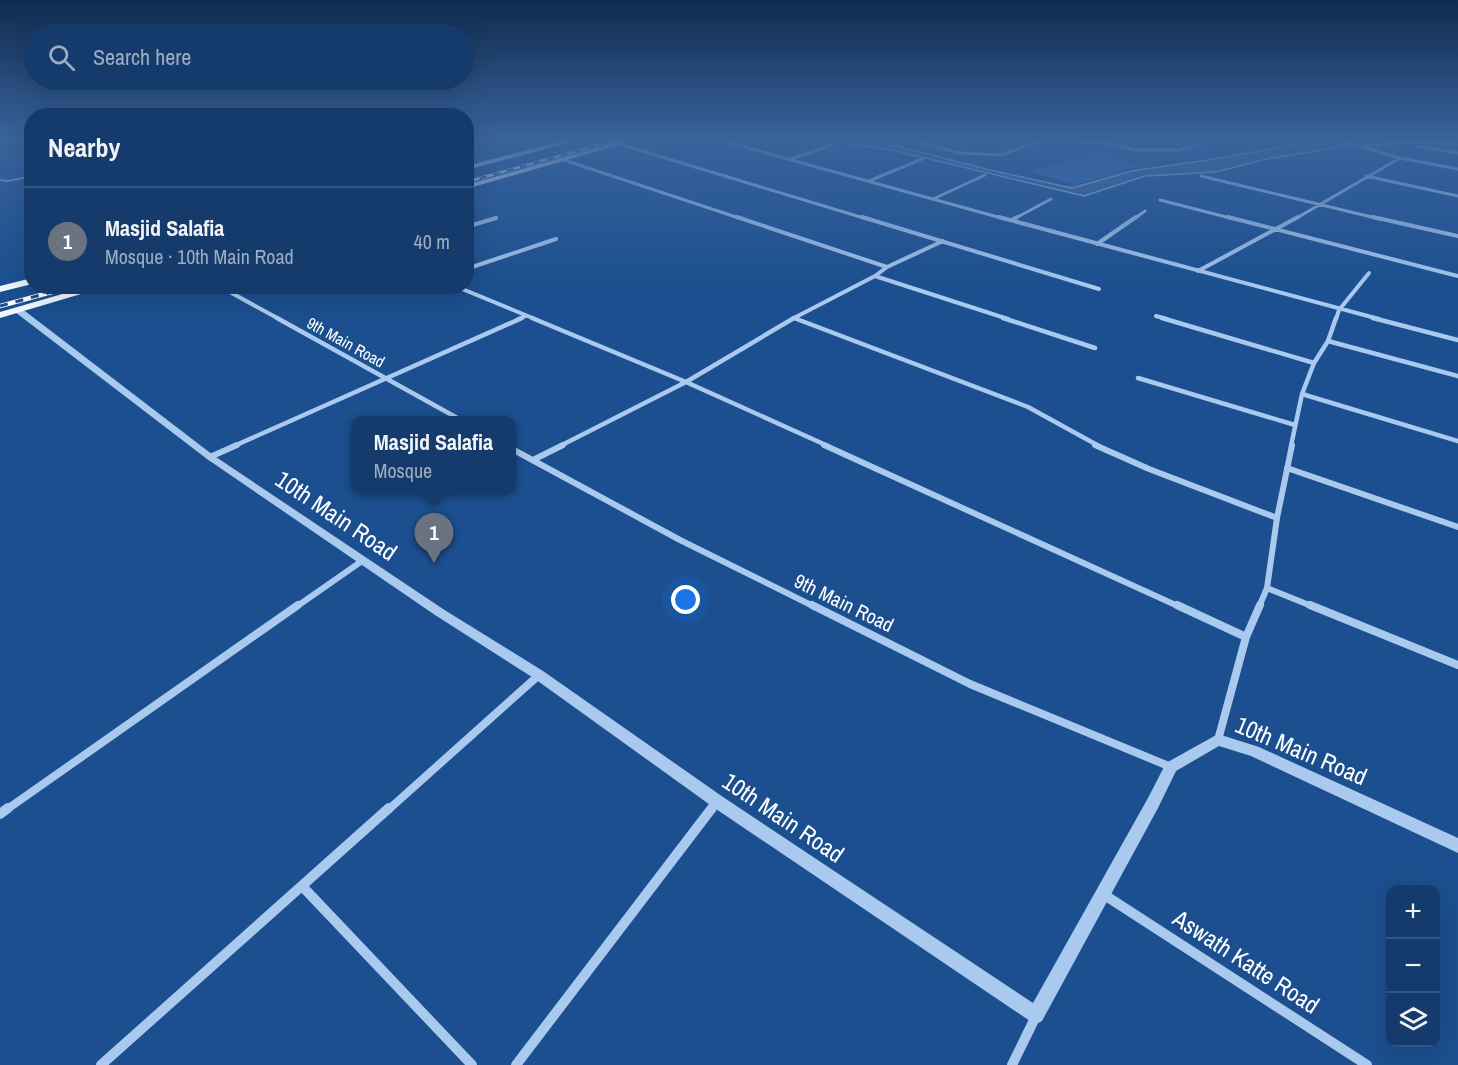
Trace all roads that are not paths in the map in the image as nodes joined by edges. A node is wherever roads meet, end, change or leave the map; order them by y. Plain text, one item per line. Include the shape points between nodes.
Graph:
1 (648, 188) edge
2 (765, 188) edge
3 (892, 188) edge
4 (957, 188) edge
5 (1248, 188) edge
6 (1346, 188) edge
7 (1420, 188) edge
8 (1458, 196) edge
9 (933, 199) junction
10 (1051, 199) dead end
11 (1160, 200) dead end
12 (1317, 205) junction
13 (1145, 211) dead end
14 (496, 218) dead end
15 (1012, 220) junction
16 (474, 225) edge
17 (1274, 231) junction
18 (1458, 236) edge
19 (556, 239) dead end
20 (943, 241) junction
21 (1097, 244) junction
22 (474, 266) edge
23 (887, 267) junction
24 (1197, 272) junction
25 (1369, 273) dead end
26 (875, 276) junction
27 (1458, 276) edge
28 (24, 283) edge
29 (0, 289) edge
30 (1100, 289) dead end
31 (75, 294) edge
32 (233, 294) edge
33 (474, 294) edge
34 (18, 310) junction
35 (1339, 310) junction
36 (0, 315) edge
37 (526, 316) junction
38 (1156, 316) dead end
39 (794, 318) junction
40 (1458, 340) edge
41 (1328, 341) junction
42 (1095, 348) dead end
43 (1314, 363) junction
44 (1458, 376) edge
45 (1138, 378) dead end
46 (387, 379) junction
47 (686, 382) junction
48 (1302, 394) junction
49 (454, 416) edge
50 (1295, 425) junction
51 (1458, 441) edge
52 (516, 451) edge
53 (210, 457) junction
54 (532, 460) junction
55 (1287, 468) junction
56 (1277, 518) junction
57 (1458, 527) edge
58 (362, 561) junction
59 (1267, 588) junction
60 (1246, 637) junction
61 (1458, 665) edge
62 (539, 675) junction
63 (1218, 740) junction
64 (1171, 767) junction
65 (718, 802) junction
66 (0, 814) edge
67 (1458, 846) edge
68 (302, 886) junction
69 (1102, 894) junction
70 (1036, 1015) junction
71 (101, 1065) edge
72 (472, 1065) edge
73 (516, 1065) edge
74 (1012, 1065) edge
75 (1367, 1065) edge

1 - 23 street
2 - 20 street
3 - 9 street
4 - 9 street
5 - 12 street
6 - 12 street
7 - 8 street
9 - 15 street
10 - 15 street
11 - 17 street
12 - 17 street
12 - 18 street
13 - 21 street
14 - 16 street
15 - 21 street
17 - 24 street
17 - 27 street
19 - 22 street
20 - 23 street
20 - 30 street
21 - 24 street
23 - 26 street
24 - 35 street
25 - 35 street
26 - 39 street
26 - 42 street
28 - 29 main road
31 - 34 main road
32 - 46 street, 9th Main Road
33 - 37 street
34 - 36 main road
34 - 53 street, 10th Main Road
35 - 40 street
35 - 41 street
37 - 46 street
37 - 47 street
38 - 43 street
39 - 47 street
39 - 56 street via 1028,407 1099,446
41 - 43 street
41 - 44 street
43 - 48 street
45 - 50 street
46 - 49 street, 9th Main Road
46 - 53 street
47 - 54 street
47 - 60 street
48 - 50 street
48 - 51 street
50 - 55 street
52 - 54 street, 9th Main Road
53 - 58 street, 10th Main Road
54 - 64 street, 9th Main Road via 680,540 970,684
55 - 56 street
55 - 57 street
56 - 59 street
58 - 62 street, 10th Main Road
58 - 66 street
59 - 60 street
59 - 61 street
60 - 63 street
62 - 65 street, 10th Main Road
62 - 68 street
63 - 64 street, 10th Main Road
63 - 67 street, 10th Main Road via 1254,751
64 - 69 street
65 - 70 street, 10th Main Road
65 - 73 street
68 - 71 street
68 - 72 street
69 - 70 street
69 - 75 street, Aswath Katte Road
70 - 74 street

